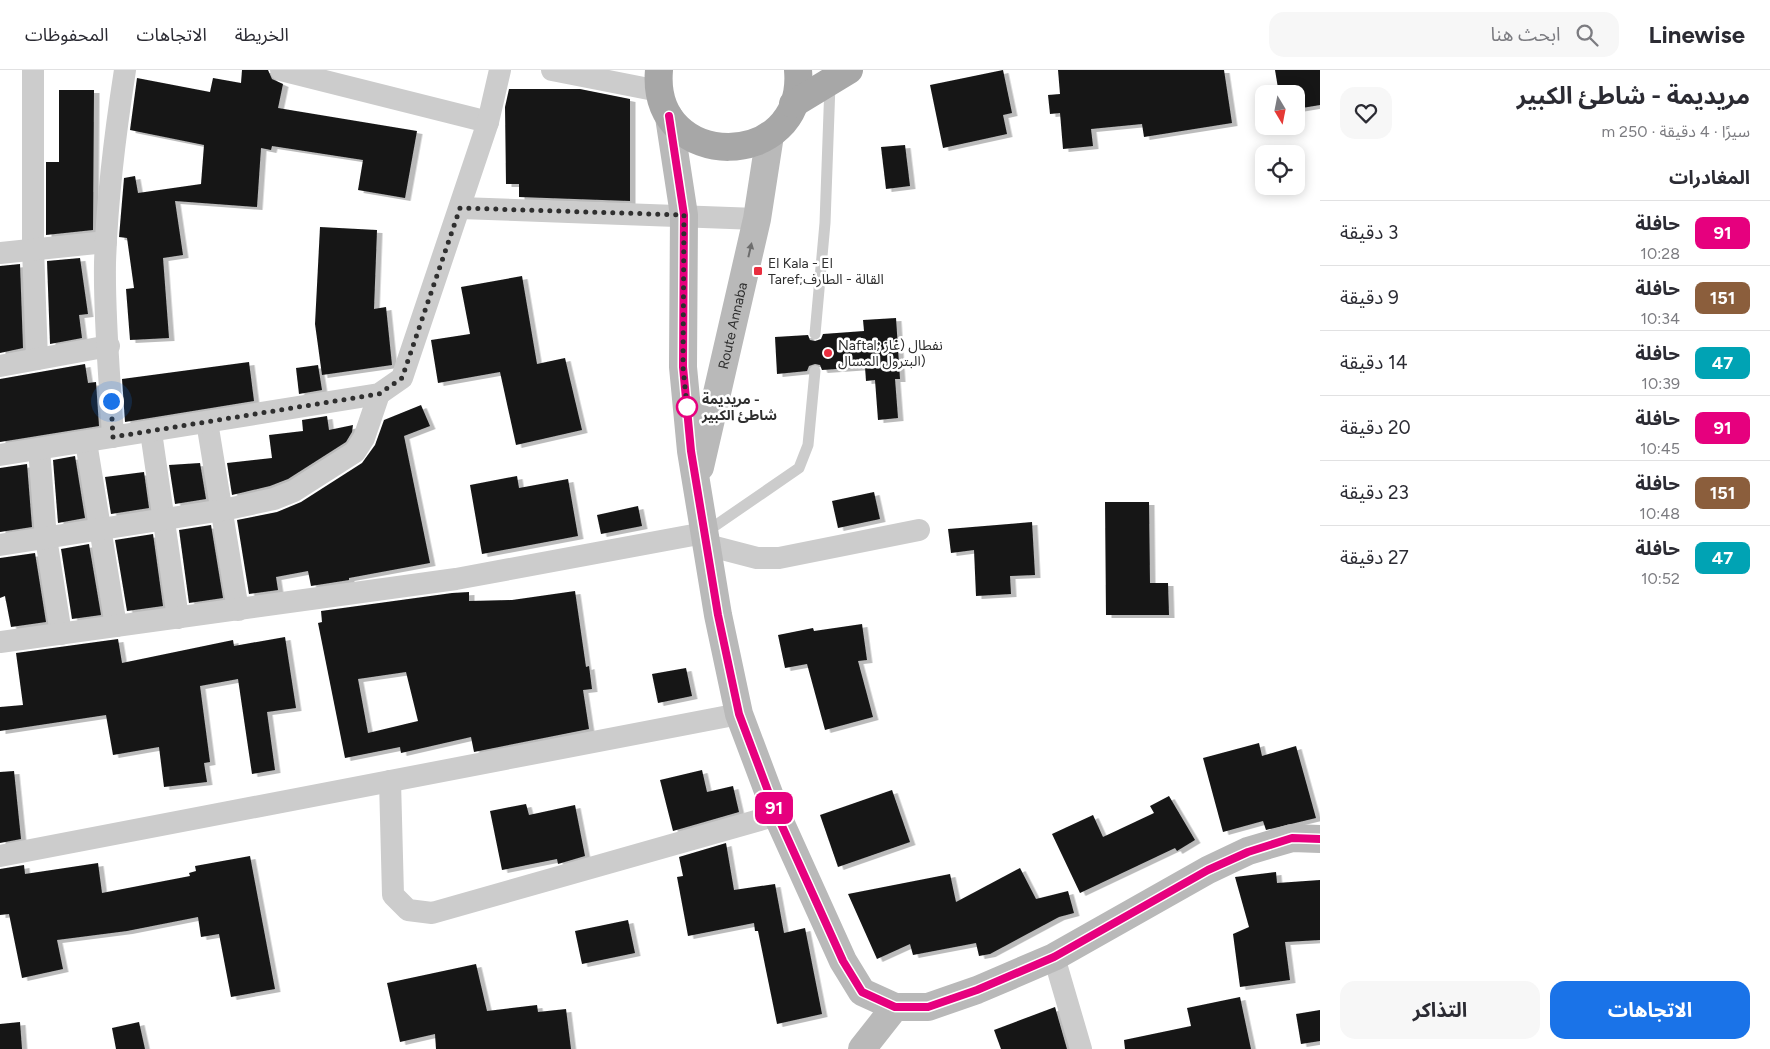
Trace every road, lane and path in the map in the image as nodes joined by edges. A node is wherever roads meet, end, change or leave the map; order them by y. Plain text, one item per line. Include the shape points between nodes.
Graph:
1 (33, 70) edge
2 (126, 70) edge
3 (281, 70) edge
4 (500, 70) edge
5 (552, 70) edge
6 (798, 70) edge
7 (840, 76) edge
8 (659, 80) edge
9 (793, 104) junction
10 (669, 116) junction
11 (488, 122) junction
12 (770, 135) junction
13 (460, 208) junction
14 (684, 215) junction
15 (757, 219) junction
16 (106, 242) junction
17 (33, 248) junction
18 (0, 253) edge
19 (815, 334) dead end
20 (109, 346) junction
21 (37, 360) junction
22 (0, 366) edge
23 (815, 371) dead end
24 (379, 394) junction
25 (208, 422) junction
26 (150, 432) junction
27 (113, 437) junction
28 (86, 442) junction
29 (40, 449) junction
30 (0, 455) edge
31 (696, 485) junction
32 (223, 510) junction
33 (164, 519) junction
34 (99, 530) junction
35 (919, 530) dead end
36 (46, 538) junction
37 (705, 539) junction
38 (0, 545) edge
39 (238, 610) junction
40 (178, 618) junction
41 (116, 626) junction
42 (61, 634) junction
43 (0, 642) edge
44 (739, 714) junction
45 (390, 781) junction
46 (777, 815) junction
47 (1320, 839) edge
48 (0, 856) edge
49 (1054, 957) junction
50 (895, 1007) junction
51 (868, 1045) edge
52 (1082, 1049) edge

1 - 17 street
2 - 16 street via 115,135
3 - 11 street
4 - 11 street
5 - 8 street
6 - 9 main road
7 - 9 main road
7 - 19 lane
8 - 10 main road
9 - 12 main road
10 - 12 main road via 697,141 722,148 747,146
10 - 14 main road, Route Annaba
11 - 13 street
12 - 15 main road, Route Annaba
13 - 14 street
13 - 24 street via 402,378
14 - 15 street
14 - 31 main road, Route Annaba via 683,367
31 -> 15 main road, Route Annaba
16 - 17 street
16 - 20 street
17 - 18 street
17 - 21 street
20 - 21 street
20 - 27 street
21 - 22 street
23 - 37 lane via 808,446 799,468
24 - 25 street
24 - 32 street via 364,438 355,452 294,491 274,499
25 - 26 street
25 - 32 street
26 - 27 street
26 - 33 street
27 - 28 street
28 - 29 street
28 - 34 street
29 - 30 street
29 - 36 street
31 - 37 main road, Route Annaba
32 - 33 street
32 - 39 street
33 - 34 street
33 - 40 street
34 - 36 street
34 - 41 street
35 - 37 street via 779,558 757,558
36 - 38 street
36 - 42 street
37 - 39 street
37 - 44 main road, Route Annaba
39 - 40 street
40 - 41 street
41 - 42 street
42 - 43 street
44 - 45 street
44 - 46 main road, Route Annaba
45 - 46 street via 393,895 408,910 432,913
45 - 48 street
46 - 50 main road, Route Annaba via 848,969 862,992
47 - 49 main road, Route Annaba via 1292,838 1248,852 1208,870
49 - 50 main road, Route Annaba via 928,1007
49 - 52 street
50 - 51 main road

